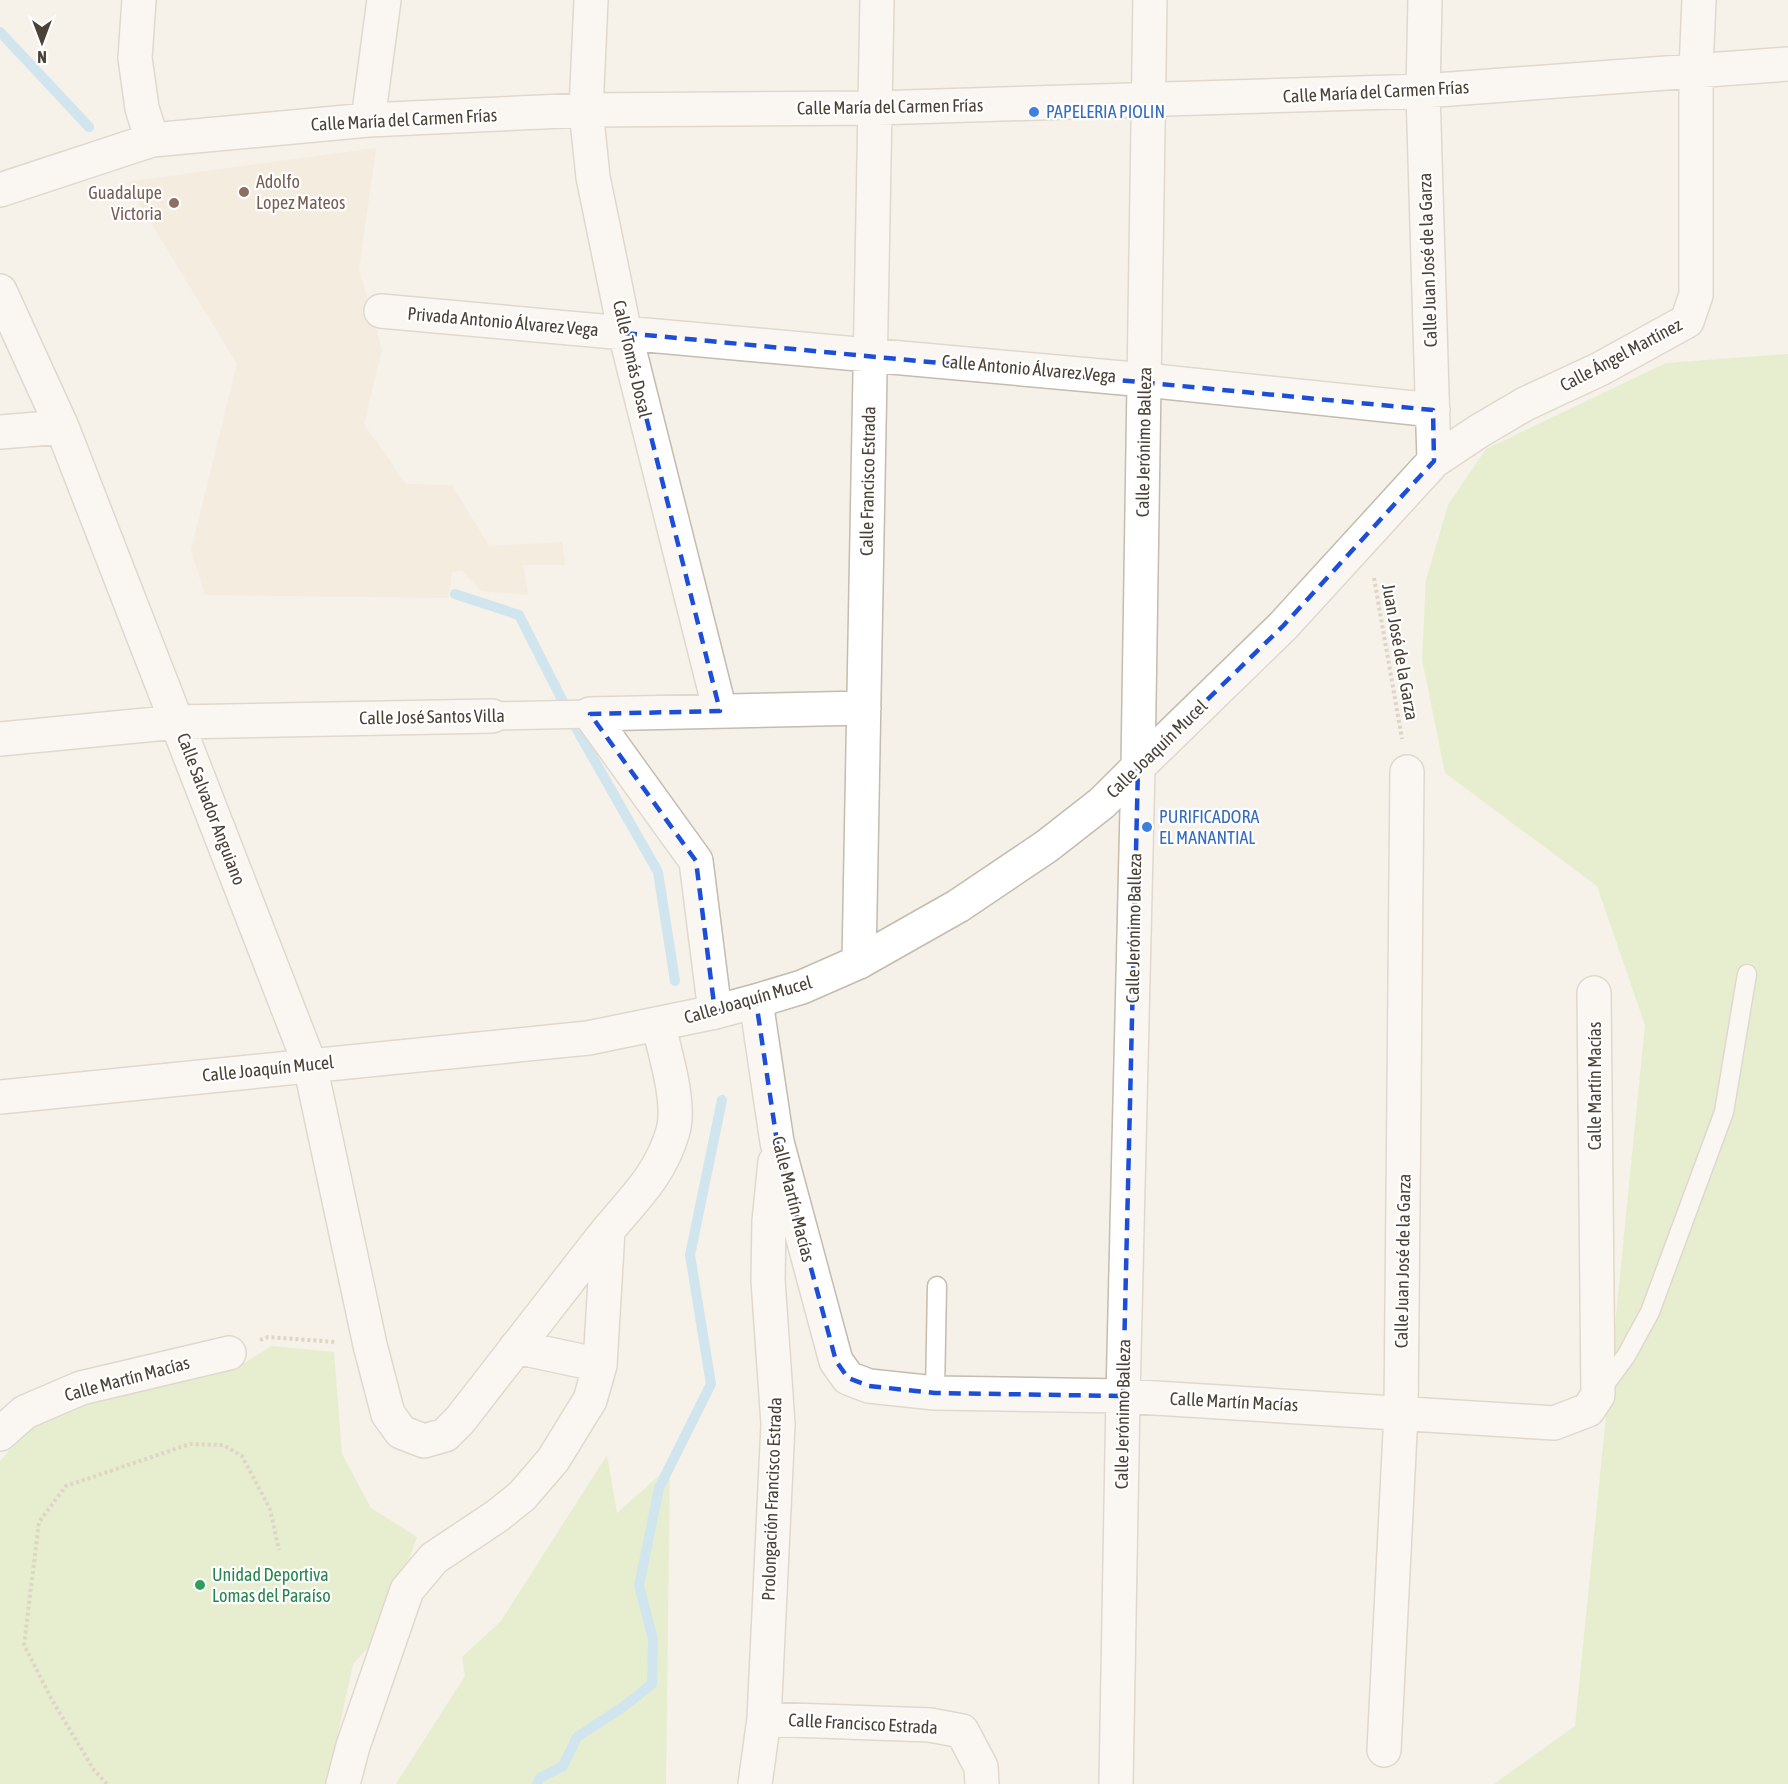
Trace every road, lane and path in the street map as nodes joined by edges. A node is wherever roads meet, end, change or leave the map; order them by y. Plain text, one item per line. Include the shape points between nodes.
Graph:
1 (139, 0) edge
2 (384, 0) edge
3 (591, 0) edge
4 (876, 0) edge
5 (1150, 0) edge
6 (1425, 0) edge
7 (1699, 0) edge
8 (1788, 64) edge
9 (1696, 70) junction
10 (1423, 91) junction
11 (1148, 101) junction
12 (875, 108) junction
13 (586, 110) junction
14 (368, 120) junction
15 (152, 140) junction
16 (0, 190) edge
17 (0, 291) edge
18 (381, 311) dead end
19 (625, 333) junction
20 (870, 355) junction
21 (1145, 380) junction
22 (1433, 410) junction
23 (62, 426) junction
24 (0, 432) edge
25 (1434, 461) junction
26 (1366, 536) junction
27 (864, 708) junction
28 (720, 711) junction
29 (590, 714) junction
30 (492, 716) joint
31 (177, 722) junction
32 (0, 739) edge
33 (1138, 767) junction
34 (1407, 772) joint
35 (859, 962) junction
36 (1747, 974) dead end
37 (1594, 993) dead end
38 (756, 1001) junction
39 (715, 1012) junction
40 (658, 1024) junction
41 (310, 1065) junction
42 (0, 1097) edge
43 (777, 1142) junction
44 (608, 1230) junction
45 (937, 1286) dead end
46 (370, 1344) junction
47 (516, 1347) junction
48 (229, 1353) joint
49 (600, 1365) junction
50 (935, 1394) junction
51 (1598, 1395) junction
52 (1123, 1396) junction
53 (1401, 1413) junction
54 (0, 1434) edge
55 (279, 1550) dead end
56 (764, 1719) junction
57 (1384, 1750) dead end
58 (107, 1784) edge
59 (343, 1784) edge
60 (755, 1784) edge
61 (982, 1784) edge
62 (1116, 1784) edge

1 - 15 street via 135,58 142,108
2 - 14 street
3 - 13 street, Calle Tomás Dosal
4 - 12 street, Calle Francisco Estrada
5 - 11 street, Calle Jerónimo Balleza
6 - 10 street, Calle Juan José de la Garza
7 - 9 street, Calle Ángel Martínez
8 - 9 street, Calle María del Carmen Frías
9 - 10 street, Calle María del Carmen Frías
9 - 25 street, Calle Ángel Martínez via 1696,295 1688,321 1525,404
10 - 11 street, Calle María del Carmen Frías
10 - 22 street, Calle Juan José de la Garza
11 - 12 street, Calle María del Carmen Frías
11 - 21 street, Calle Jerónimo Balleza
12 - 13 street, Calle María del Carmen Frías
12 - 20 street, Calle Francisco Estrada
13 - 14 street, Calle María del Carmen Frías
13 - 19 street, Calle Tomás Dosal via 592,177
14 - 15 street, Calle María del Carmen Frías
15 - 16 street, Calle María del Carmen Frías
17 - 23 street, Calle Salvador Anguiano
18 - 19 street, Privada Antonio Álvarez Vega
19 - 20 street, Calle Antonio Álvarez Vega
19 - 28 street, Calle Tomás Dosal
20 - 21 street, Calle Antonio Álvarez Vega
20 - 27 street, Calle Francisco Estrada
21 - 22 street, Calle Antonio Álvarez Vega
21 - 33 street, Calle Jerónimo Balleza
22 - 25 street, Calle Juan José de la Garza
23 - 24 street
23 - 31 street, Calle Salvador Anguiano
25 - 26 street, Calle Joaquín Mucel
26 - 33 street, Calle Joaquín Mucel via 1283,626
26 - 34 path, Juan José de la Garza
27 - 28 street, Calle José Santos Villa
27 - 35 street, Calle Francisco Estrada
28 - 29 street, Calle José Santos Villa
29 - 30 street, Calle José Santos Villa
29 - 39 street via 696,861
30 - 31 street, Calle José Santos Villa
31 - 32 street, Calle José Santos Villa
31 - 41 street, Calle Salvador Anguiano
33 - 35 street, Calle Joaquín Mucel via 1102,803 1047,846 958,906
33 - 52 street, Calle Jerónimo Balleza
34 - 53 street, Calle Juan José de la Garza
35 - 38 street, Calle Joaquín Mucel via 802,987
36 - 51 lane via 1724,1112 1650,1312 1626,1356
37 - 51 street, Calle Martín Macías
38 - 39 street, Calle Joaquín Mucel
38 - 43 street, Calle Martín Macías
39 - 40 street, Calle Joaquín Mucel
40 - 41 street, Calle Joaquín Mucel via 588,1038
40 - 44 street via 675,1099 674,1130 650,1182
41 - 42 street, Calle Joaquín Mucel
41 - 46 street, Calle Salvador Anguiano
43 - 50 street, Calle Martín Macías via 836,1361 848,1378 869,1386
43 - 56 street, Prolongación Francisco Estrada via 768,1280 778,1424
44 - 47 street
44 - 49 street
45 - 50 lane
46 - 47 street via 388,1414 401,1432 424,1441 445,1435 460,1420
46 - 48 path via 268,1337
47 - 49 street
48 - 54 street, Calle Martín Macías via 81,1388 25,1412
49 - 59 street via 590,1400 553,1460 522,1496 434,1558 407,1590 352,1746
50 - 52 street, Calle Martín Macías
51 - 53 street, Calle Martín Macías via 1588,1410 1554,1423
52 - 53 street, Calle Martín Macías
52 - 62 street, Calle Jerónimo Balleza
53 - 57 street, Calle Juan José de la Garza
55 - 58 path via 270,1509 242,1456 223,1445 190,1444 66,1486 39,1522 24,1644 52,1700 94,1770
56 - 60 street, Prolongación Francisco Estrada
56 - 61 street, Calle Francisco Estrada via 930,1725 962,1731 981,1767

